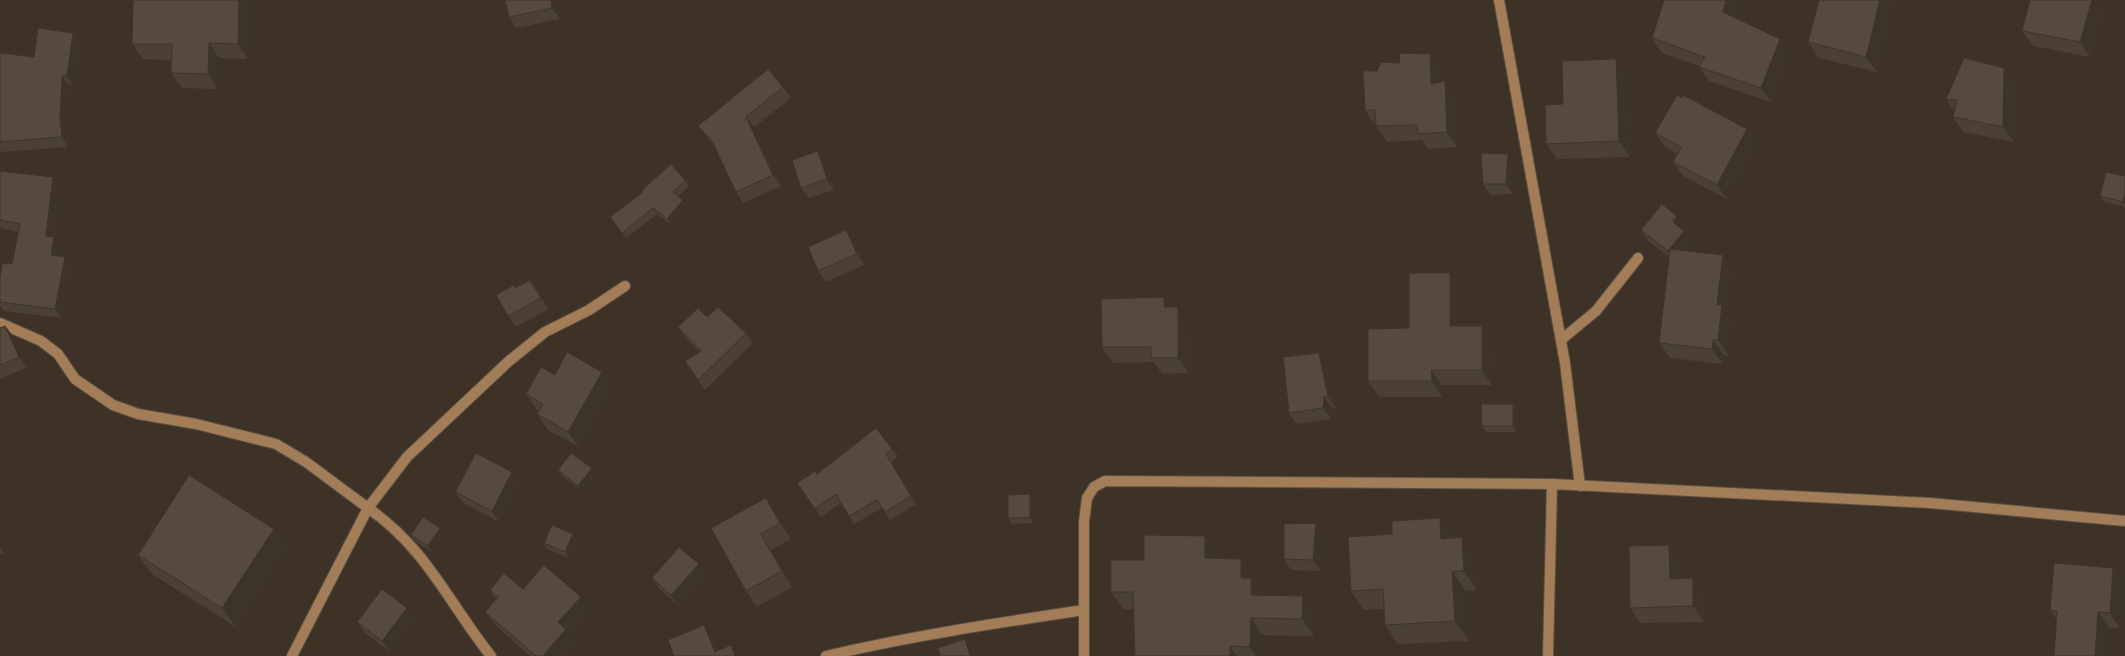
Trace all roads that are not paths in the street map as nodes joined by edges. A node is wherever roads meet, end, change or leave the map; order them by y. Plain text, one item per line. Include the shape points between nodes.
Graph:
1 (1499, 0) edge
2 (1638, 258) dead end
3 (625, 286) dead end
4 (0, 323) edge
5 (1561, 340) junction
6 (1552, 484) junction
7 (1580, 486) junction
8 (368, 508) junction
9 (2125, 521) edge
10 (1084, 610) junction
11 (292, 656) edge
12 (491, 656) edge
13 (826, 656) edge
14 (1084, 656) edge
15 (1548, 656) edge

1 - 5 street
2 - 5 street via 1596,310
3 - 8 street via 589,310 545,332 509,362 407,458
4 - 8 street via 41,341 58,354 75,379 113,405 138,414 205,426 276,444
5 - 7 street
6 - 7 street
6 - 10 street via 1105,481 1094,487 1087,498
6 - 15 street
7 - 9 street via 1930,503
8 - 11 street
8 - 12 street via 405,537 425,561
10 - 13 street via 885,642
10 - 14 street

